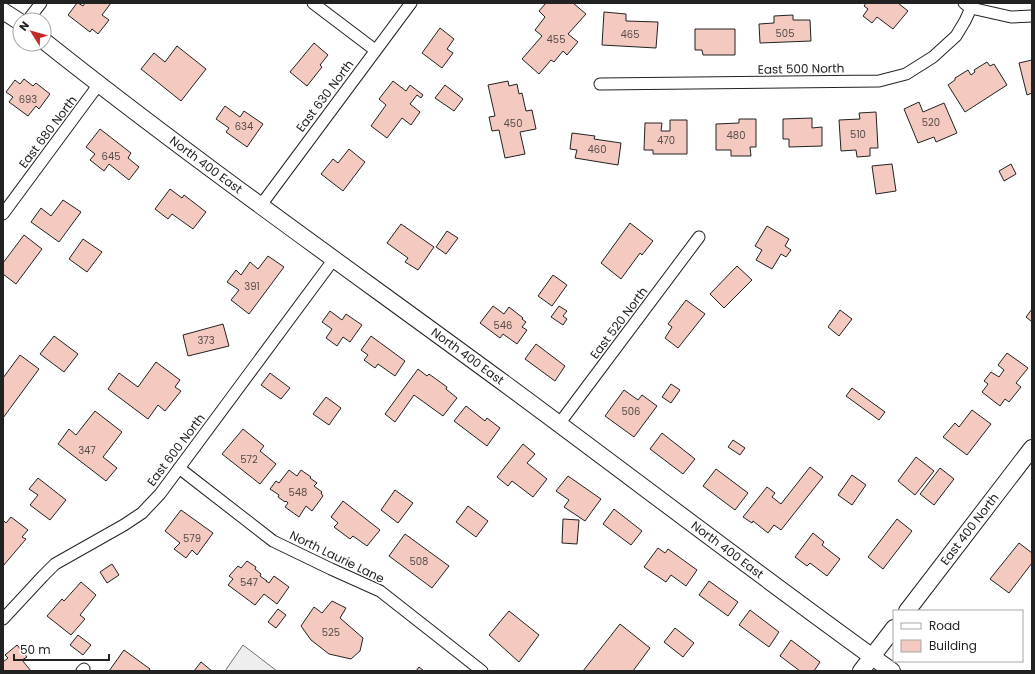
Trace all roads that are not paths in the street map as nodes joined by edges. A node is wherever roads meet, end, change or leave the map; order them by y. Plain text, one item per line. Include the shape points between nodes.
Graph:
1 (41, 3) edge
2 (312, 3) edge
3 (411, 3) edge
4 (967, 6) edge
5 (3, 11) edge
6 (34, 12) edge
7 (1032, 16) edge
8 (12, 17) edge
9 (52, 46) edge
10 (375, 50) junction
11 (99, 84) junction
12 (600, 84) dead end
13 (261, 205) junction
14 (3, 214) edge
15 (699, 237) dead end
16 (334, 259) junction
17 (559, 424) junction
18 (1032, 448) edge
19 (179, 468) junction
20 (908, 610) edge
21 (3, 619) edge
22 (893, 629) edge
23 (872, 657) junction
24 (482, 671) edge
25 (861, 671) edge
26 (892, 671) edge

1 - 6 street
2 - 10 street
3 - 10 street, East 630 North
4 - 7 street via 1011,17
4 - 12 street, East 500 North via 965,21 956,36 932,57 906,74 879,81
5 - 8 street
9 - 11 street, North 400 East
10 - 13 street, East 630 North
11 - 13 street, North 400 East
11 - 14 street, East 680 North
13 - 16 street, North 400 East
15 - 17 street, East 520 North
16 - 17 street, North 400 East
16 - 19 street, East 600 North
17 - 23 street, North 400 East
18 - 20 street, East 400 North
19 - 21 street, East 600 North via 142,514 55,564
19 - 24 street, North Laurie Lane via 273,541 380,591
22 - 23 street
23 - 25 street
23 - 26 street, North 400 East

